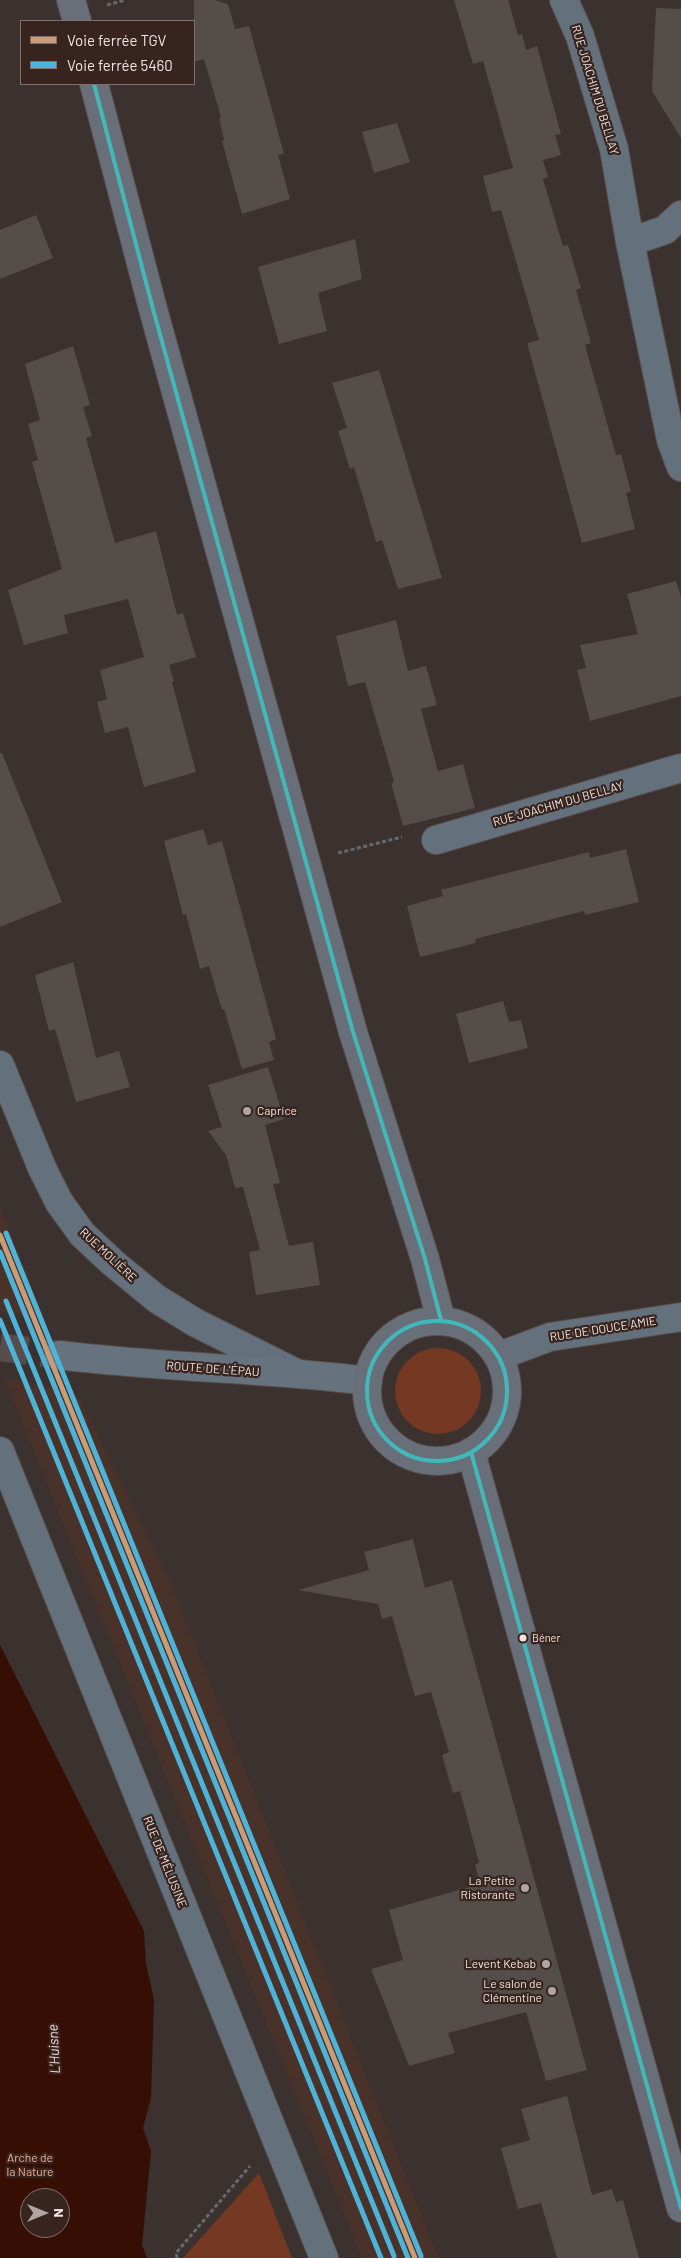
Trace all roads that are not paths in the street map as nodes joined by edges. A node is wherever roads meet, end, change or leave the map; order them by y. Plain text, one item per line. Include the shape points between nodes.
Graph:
1 (71, 0) edge
2 (564, 0) edge
3 (77, 20) edge
4 (94, 85) edge
5 (681, 215) edge
6 (630, 242) junction
7 (681, 467) edge
8 (681, 768) edge
9 (436, 840) road end
10 (0, 1065) edge
11 (681, 1317) edge
12 (441, 1320) junction
13 (59, 1355) tunnel mouth
14 (499, 1356) junction
15 (294, 1372) junction
16 (368, 1381) junction
17 (471, 1452) junction
18 (2, 1460) edge
19 (681, 2208) edge
20 (324, 2258) edge

1 - 3 main road
2 - 6 street, RUE JOACHIM DU BELLAY via 580,36 614,149
4 - 12 main road via 306,862
5 - 6 street via 665,230
6 - 7 street, RUE JOACHIM DU BELLAY via 670,440
8 - 9 street, RUE JOACHIM DU BELLAY
10 - 15 street, RUE MOLIÈRE via 42,1168 59,1202 82,1234 157,1299
11 - 14 street, RUE DE DOUCE AMIE via 550,1337
12 - 14 main road via 476,1332
12 - 16 main road via 423,1322 390,1338 377,1354
13 - 15 street, ROUTE DE L'ÉPAU via 156,1365
14 - 17 main road via 506,1375 508,1396 502,1419 487,1440
15 - 16 street, ROUTE DE L'ÉPAU
16 - 17 main road via 370,1409 378,1428 392,1444 410,1456 430,1461 451,1460
17 - 19 main road
18 - 20 street, RUE DE MÉLUSINE

